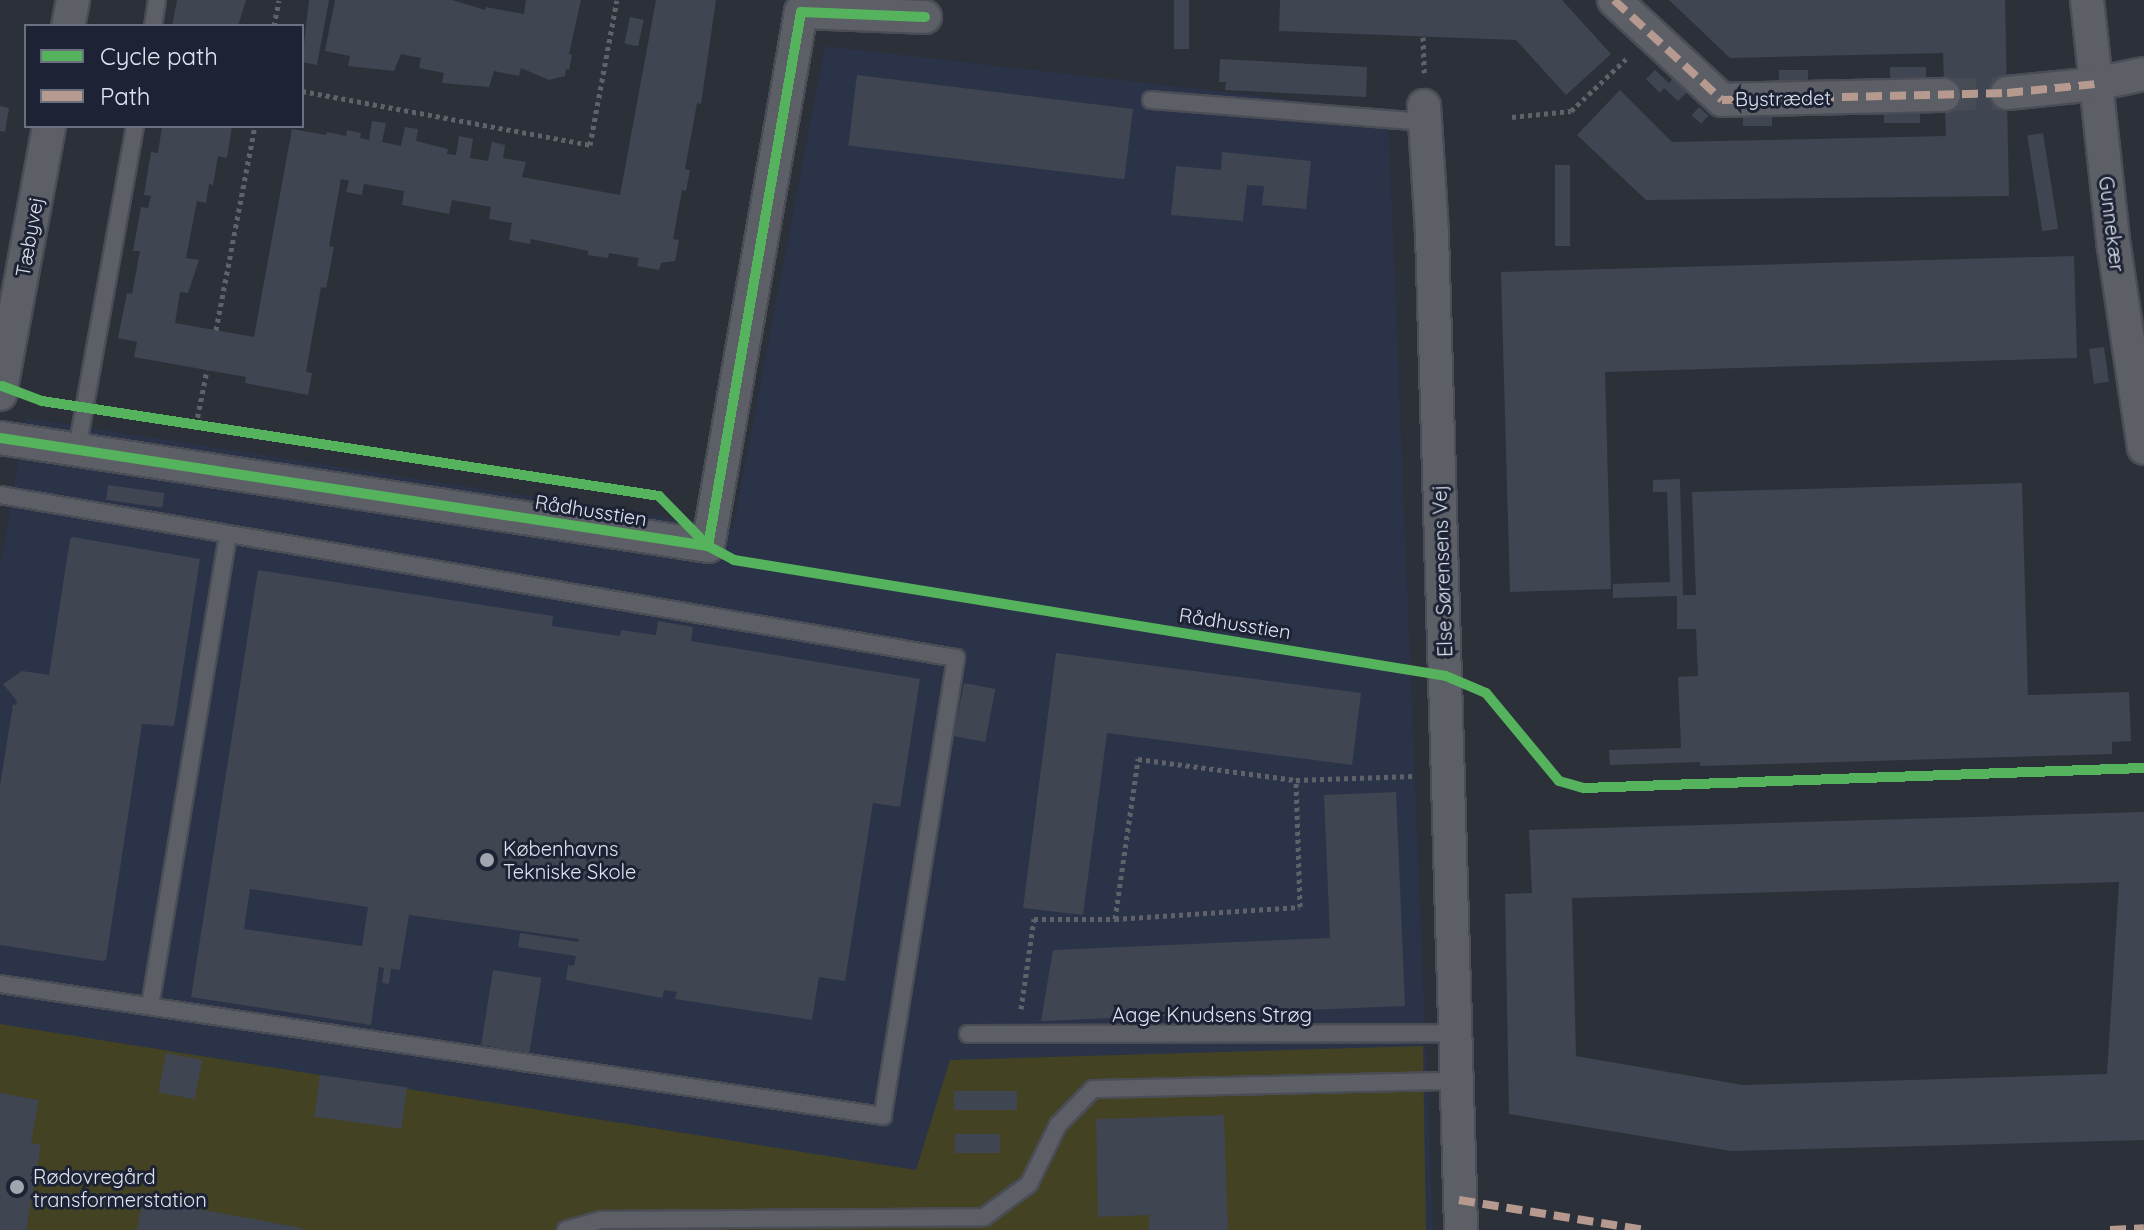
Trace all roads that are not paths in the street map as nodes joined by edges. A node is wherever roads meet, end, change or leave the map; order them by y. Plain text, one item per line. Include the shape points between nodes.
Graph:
1 (73, 0) edge
2 (157, 0) edge
3 (1614, 0) edge
4 (2087, 0) edge
5 (925, 17) dead end
6 (68, 24) edge
7 (153, 24) edge
8 (2144, 74) edge
9 (2095, 84) junction
10 (2007, 93) tunnel mouth
11 (1944, 95) tunnel mouth
12 (1151, 100) dead end
13 (1425, 114) joint
14 (49, 128) edge
15 (135, 128) edge
16 (2129, 246) edge
17 (6, 328) edge
18 (2137, 350) edge
19 (0, 394) edge
20 (0, 438) edge
21 (2144, 448) edge
22 (77, 449) junction
23 (0, 495) edge
24 (228, 534) junction
25 (0, 984) edge
26 (150, 1006) junction
27 (1455, 1033) junction
28 (968, 1034) dead end
29 (1457, 1081) junction
30 (1461, 1229) edge
31 (566, 1230) edge

1 - 6 street
2 - 7 lane
3 - 11 street, Bystrædet via 1722,100
4 - 9 street, Gunnekær
5 - 22 street, Rådhusstien via 801,12 708,546
8 - 9 street
9 - 10 street
9 - 16 street, Gunnekær
12 - 13 lane
13 - 27 street, Else Sørensens Vej
14 - 17 street, Tæbyvej
15 - 22 lane
16 - 18 street, Gunnekær
17 - 19 street, Tæbyvej
18 - 21 street, Gunnekær
20 - 22 street, Rådhusstien
23 - 24 lane
24 - 26 lane
24 - 26 lane via 956,658 883,1116
25 - 26 lane
27 - 28 lane, Aage Knudsens Strøg
27 - 29 street, Else Sørensens Vej
29 - 30 street, Else Sørensens Vej
29 - 31 lane via 1093,1089 1058,1125 1029,1184 984,1217 602,1220

